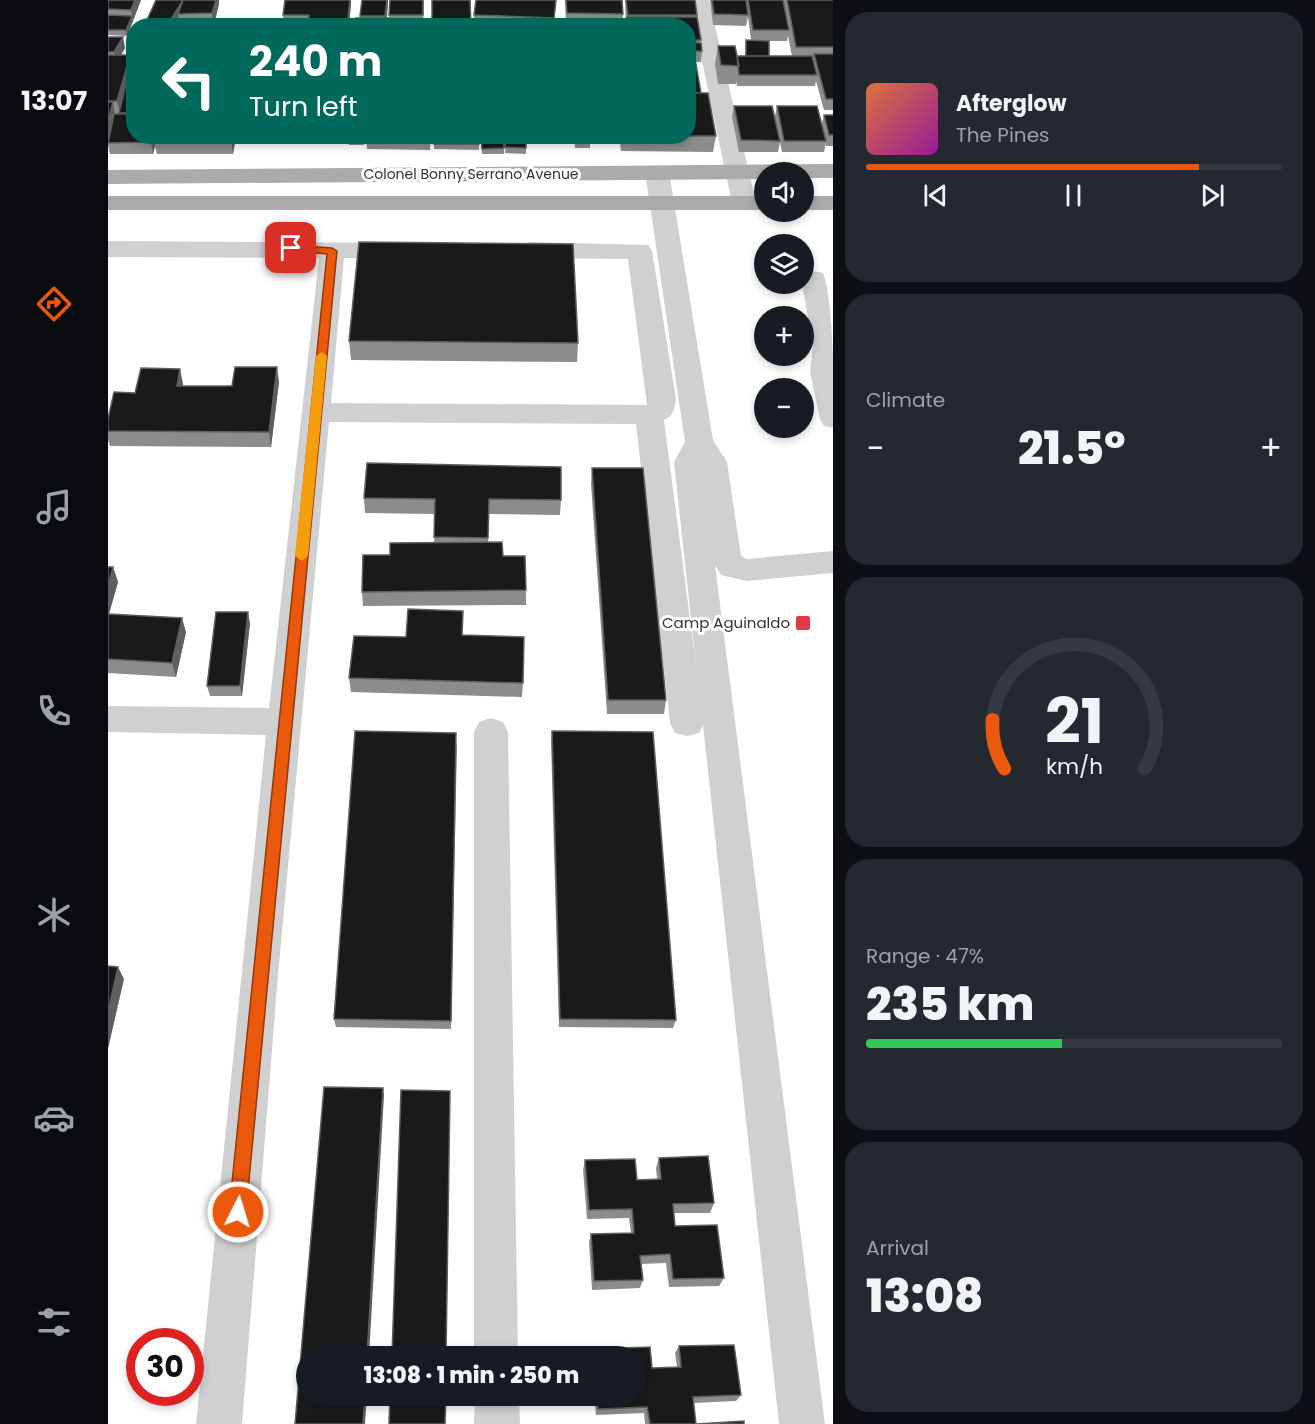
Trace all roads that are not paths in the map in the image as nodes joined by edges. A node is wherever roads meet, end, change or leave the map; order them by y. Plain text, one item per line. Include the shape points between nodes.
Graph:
1 (699, 0) edge
2 (736, 171) junction
3 (833, 171) edge
4 (108, 177) edge
5 (660, 187) junction
6 (833, 202) edge
7 (108, 203) edge
8 (754, 203) edge
9 (814, 203) edge
10 (108, 249) edge
11 (428, 250) edge
12 (511, 250) edge
13 (332, 251) junction
14 (814, 279) dead end
15 (830, 358) edge
16 (316, 412) junction
17 (833, 414) edge
18 (649, 415) junction
19 (699, 442) junction
20 (833, 562) edge
21 (108, 719) edge
22 (285, 722) junction
23 (687, 723) dead end
24 (491, 732) dead end
25 (496, 1346) edge
26 (497, 1406) edge
27 (219, 1424) edge
28 (497, 1424) edge
29 (802, 1424) edge

1 - 2 street
2 - 3 main road, Colonel Bonny Serrano Avenue
2 - 5 main road, Colonel Bonny Serrano Avenue
2 - 8 street
4 - 5 main road, Colonel Bonny Serrano Avenue
5 - 7 main road, Colonel Bonny Serrano Avenue
5 - 8 main road, Colonel Bonny Serrano Avenue
5 - 19 street
6 - 9 main road
10 - 13 street
11 - 13 street
12 - 18 street via 639,251 662,399 660,411
13 - 16 street
14 - 15 street
15 - 17 street via 825,372
16 - 18 street
16 - 22 street
18 - 23 street
19 - 20 street via 713,462 726,556 732,567 747,570
19 - 29 street via 688,462
21 - 22 street
22 - 27 street
24 - 25 street
26 - 28 street

